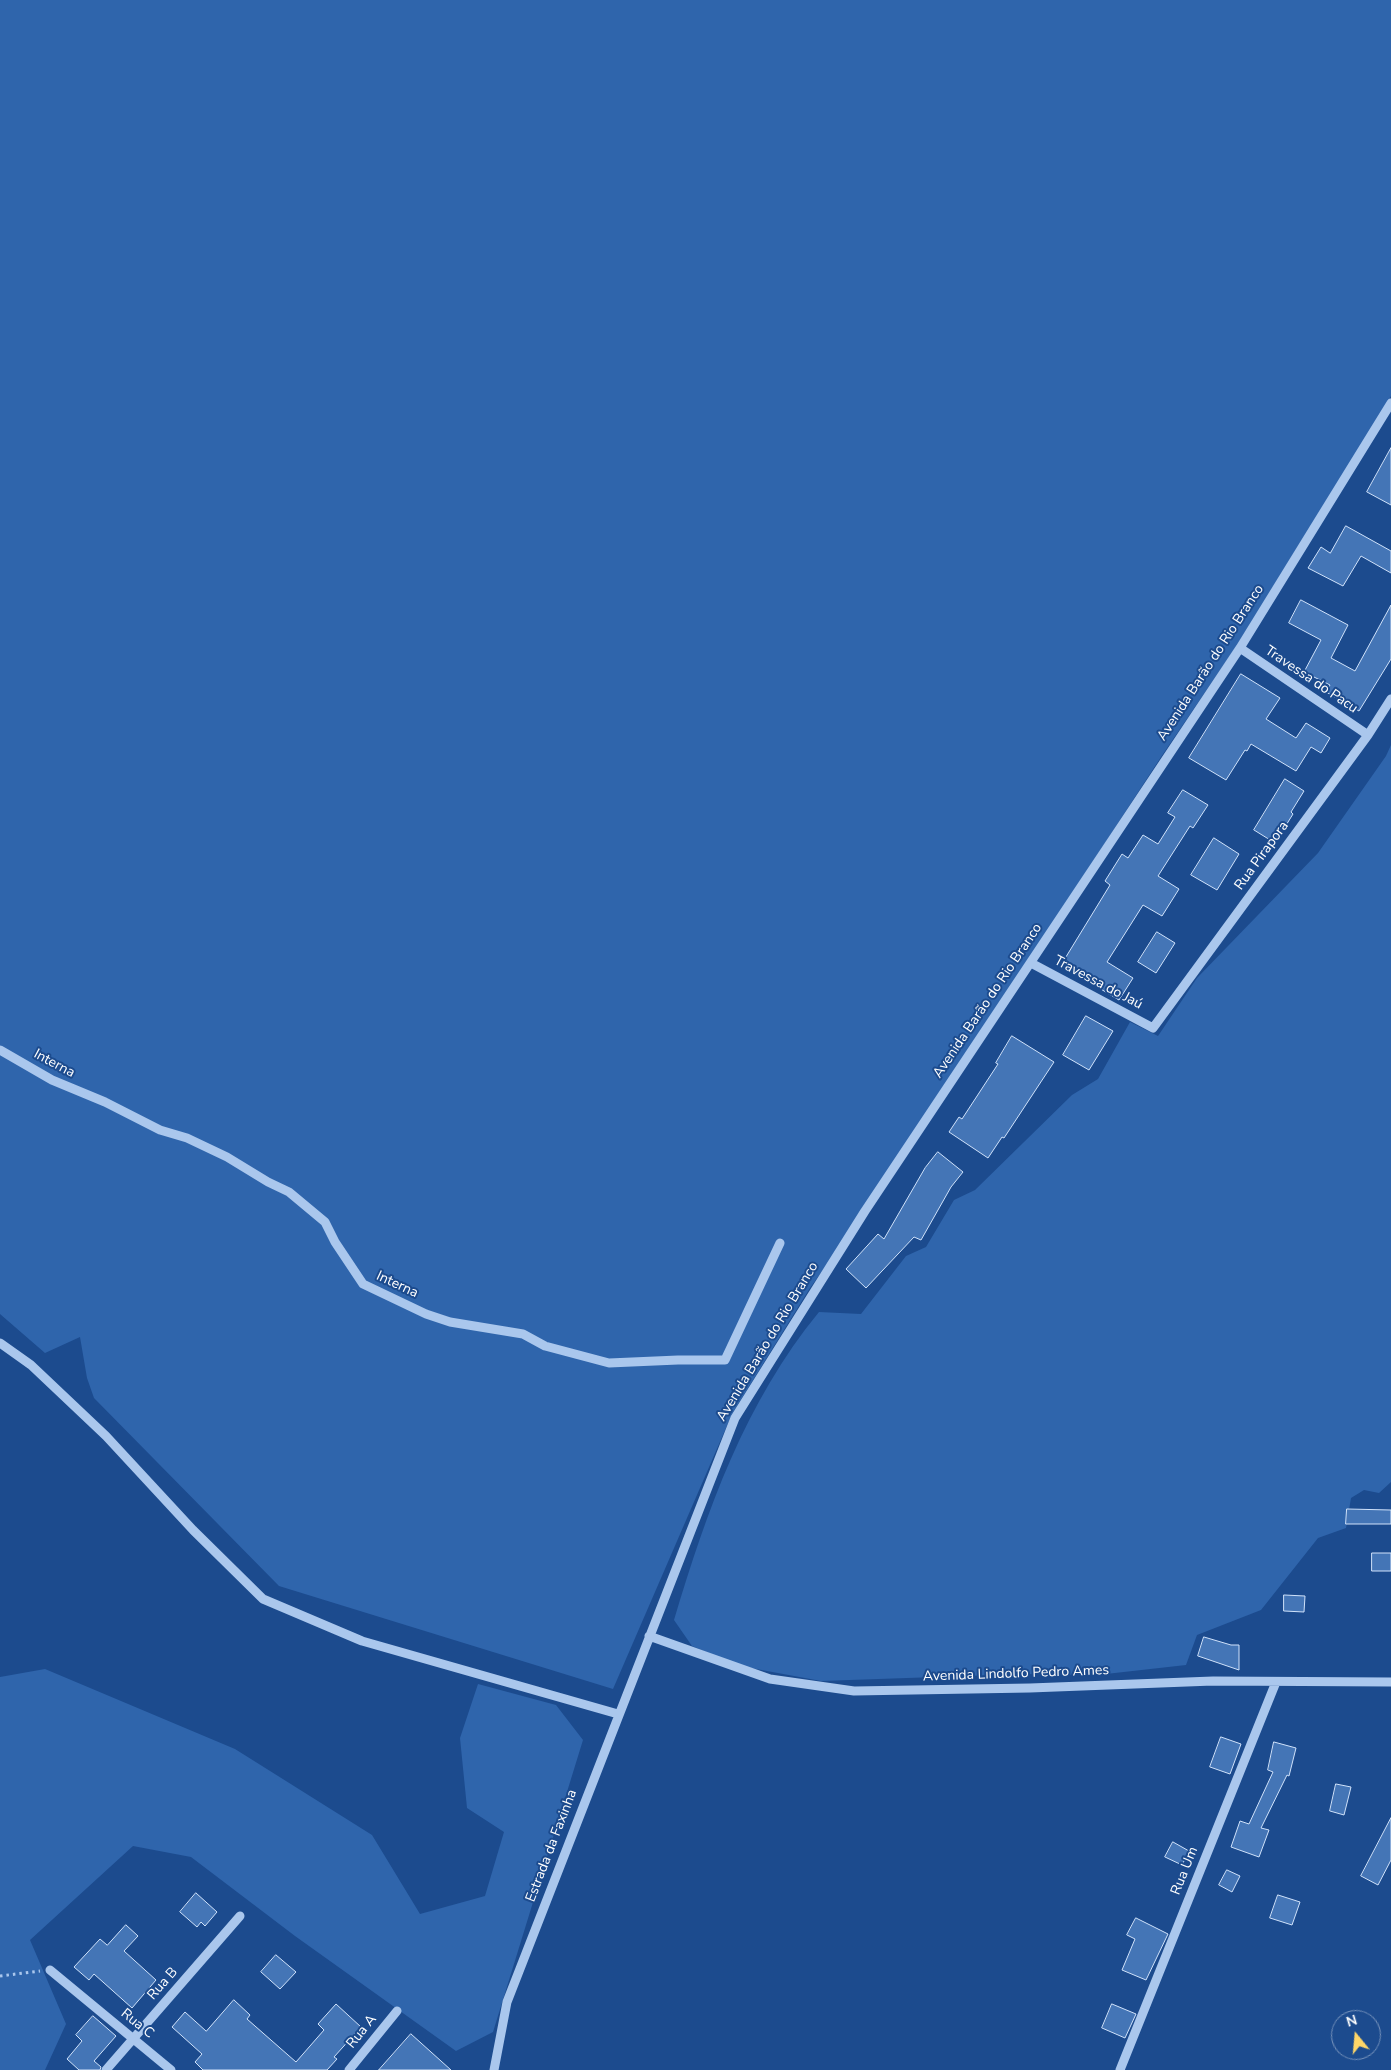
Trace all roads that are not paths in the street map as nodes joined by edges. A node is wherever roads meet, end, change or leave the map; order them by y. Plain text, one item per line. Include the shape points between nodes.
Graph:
1 (1391, 403) edge
2 (1240, 648) junction
3 (1391, 699) edge
4 (1368, 735) junction
5 (1031, 963) junction
6 (1153, 1028) joint
7 (0, 1050) edge
8 (780, 1243) dead end
9 (0, 1343) edge
10 (649, 1636) junction
11 (1276, 1682) junction
12 (1391, 1682) edge
13 (618, 1714) junction
14 (240, 1916) dead end
15 (50, 1970) road end
16 (397, 2011) dead end
17 (133, 2039) junction
18 (106, 2070) edge
19 (171, 2070) edge
20 (348, 2070) edge
21 (494, 2070) edge
22 (1120, 2070) edge

1 - 2 street, Avenida Barão do Rio Branco
2 - 4 street, Travessa do Pacu
2 - 5 street, Avenida Barão do Rio Branco
3 - 4 street, Rua Pirapora
4 - 6 street, Rua Pirapora
5 - 6 street, Travessa do Jaú
5 - 10 street, Avenida Barão do Rio Branco via 860,1220 735,1418
7 - 8 street, Interna via 52,1080 227,1157 289,1192 325,1222 363,1284 450,1322 523,1334 545,1346 609,1363 725,1360
9 - 13 street via 31,1365 106,1436 193,1530 263,1599 362,1641
10 - 11 street, Avenida Lindolfo Pedro Ames via 770,1679 854,1691
10 - 13 street, Estrada da Faxinha
11 - 12 street, Avenida Lindolfo Pedro Ames
11 - 22 street, Rua Um
13 - 21 street, Estrada da Faxinha via 507,2002
14 - 17 street, Rua B
15 - 17 street, Rua C
16 - 20 street, Rua A
17 - 18 street, Rua B
17 - 19 street, Rua C

